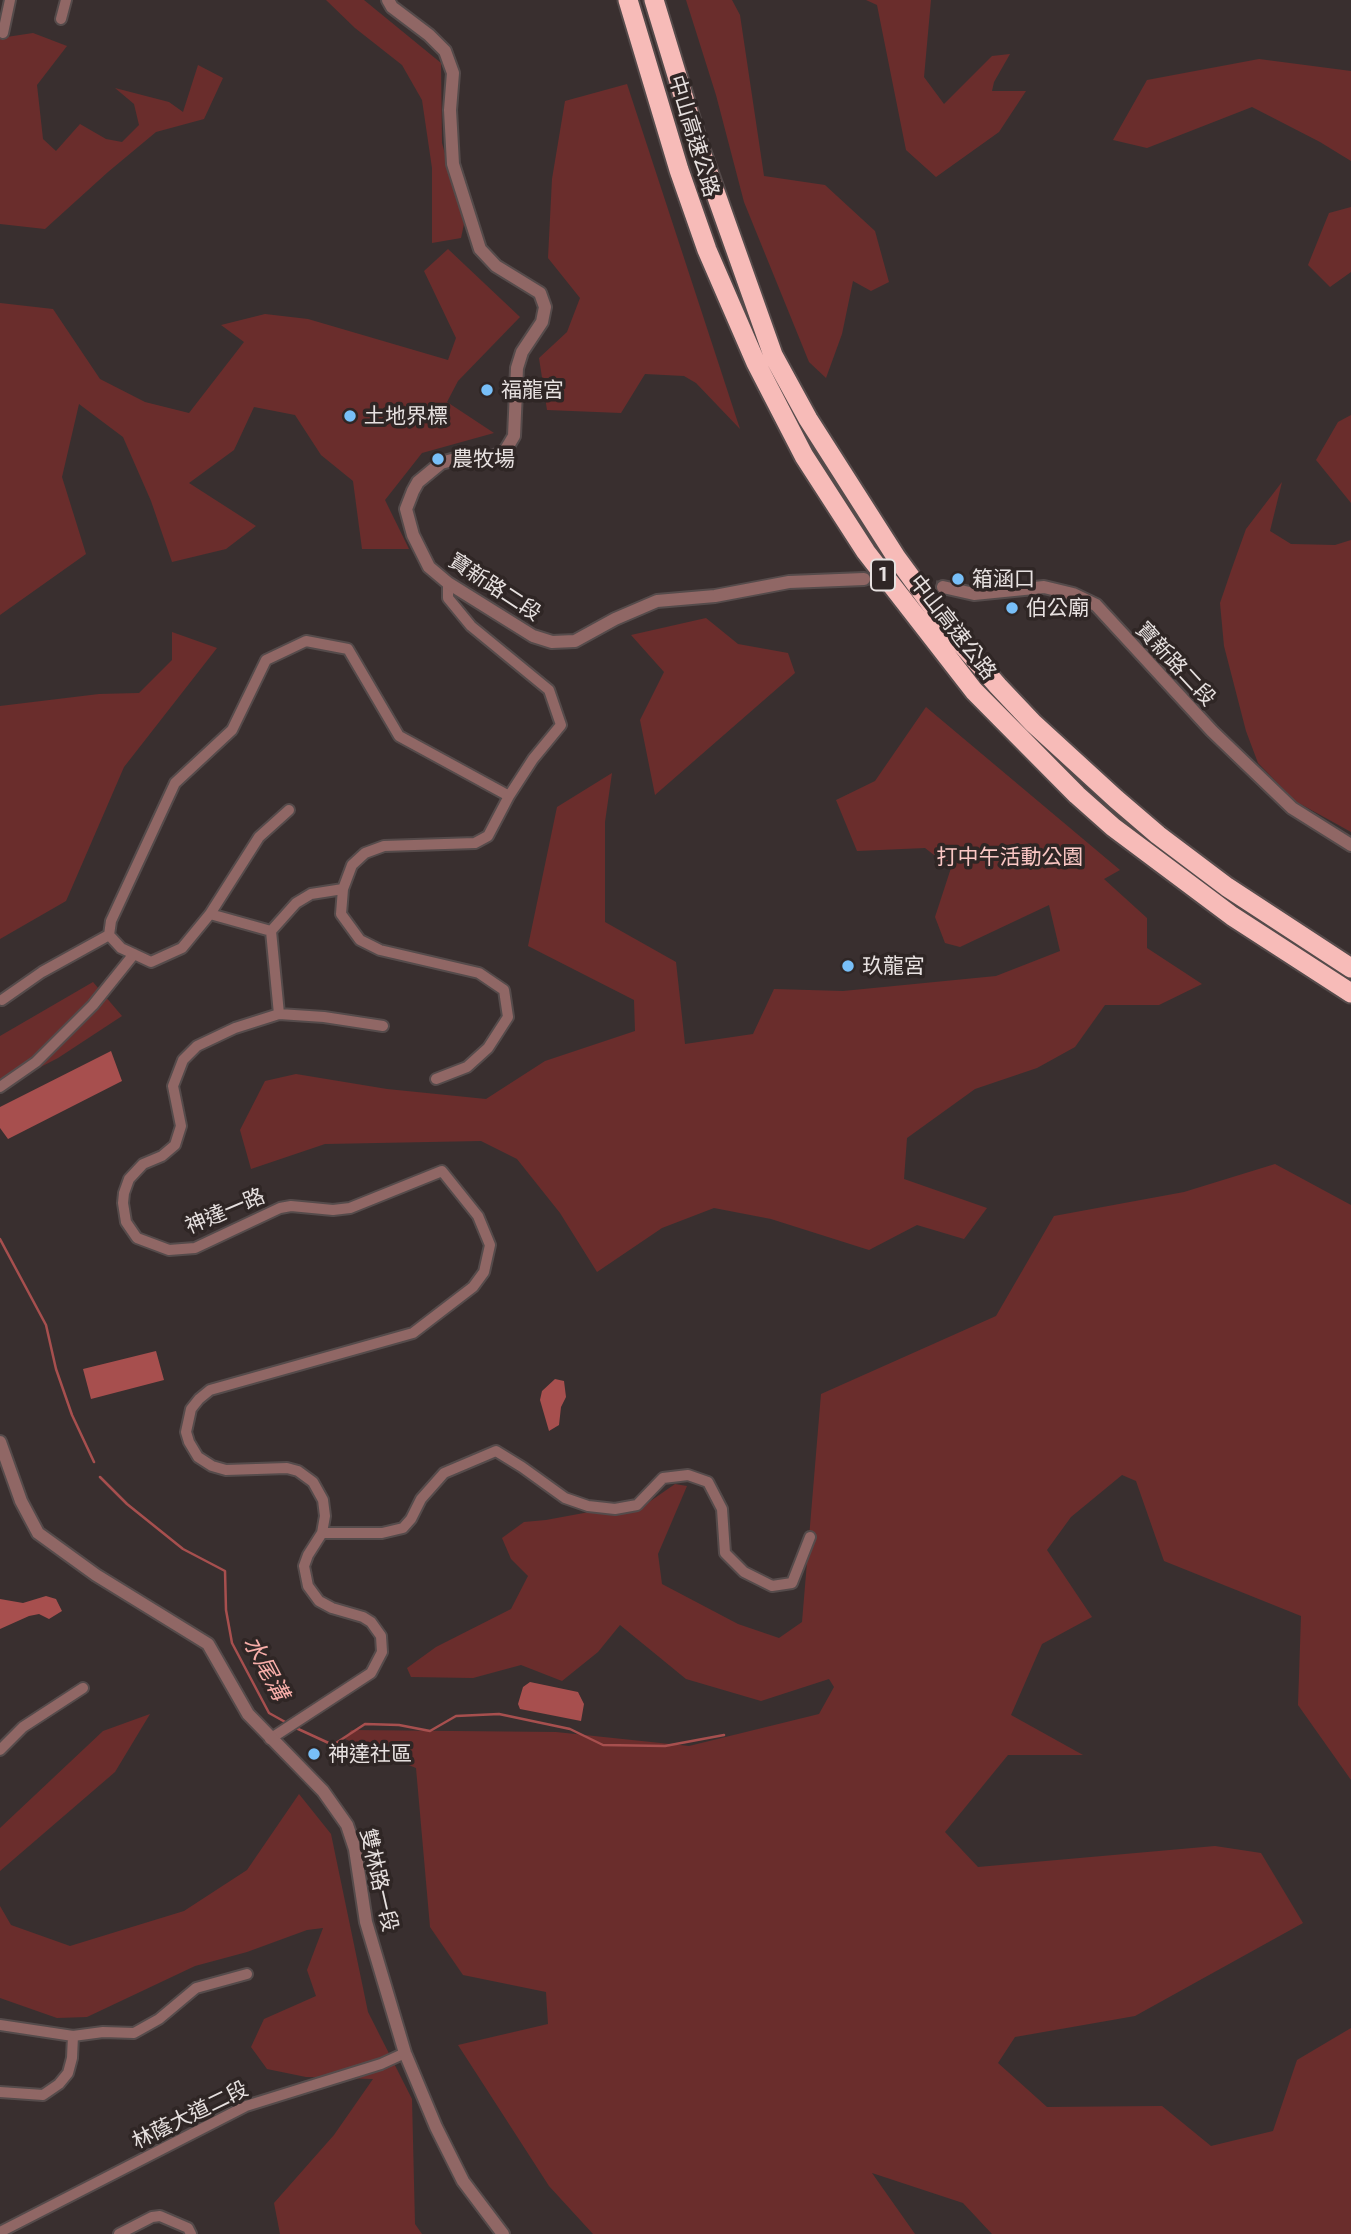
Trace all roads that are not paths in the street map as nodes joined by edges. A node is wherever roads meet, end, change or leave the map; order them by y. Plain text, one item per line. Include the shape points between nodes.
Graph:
1 (10, 0) edge
2 (66, 0) edge
3 (388, 0) edge
4 (628, 0) edge
5 (654, 0) edge
6 (61, 19) dead end
7 (3, 33) dead end
8 (864, 579) tunnel mouth
9 (447, 583) junction
10 (943, 587) tunnel mouth
11 (509, 796) junction
12 (289, 810) dead end
13 (1351, 845) edge
14 (343, 889) junction
15 (210, 914) junction
16 (271, 931) junction
17 (109, 935) junction
18 (134, 954) junction
19 (1351, 968) edge
20 (1351, 993) edge
21 (2, 1000) dead end
22 (279, 1014) junction
23 (383, 1026) dead end
24 (436, 1079) dead end
25 (0, 1087) edge
26 (0, 1443) edge
27 (322, 1533) junction
28 (810, 1537) dead end
29 (83, 1688) dead end
30 (270, 1740) junction
31 (0, 1750) edge
32 (247, 1974) dead end
33 (0, 2025) edge
34 (73, 2036) junction
35 (405, 2053) junction
36 (0, 2092) edge
37 (0, 2232) edge
38 (120, 2234) edge
39 (191, 2234) edge
40 (503, 2234) edge

1 - 7 street
2 - 6 street
3 - 9 street, 寶新路二段 via 445,51 453,73 453,164 480,249 496,266 540,293 545,307 517,369 514,436 505,451 493,457 440,464 418,482 406,509 429,567
4 - 20 highway, 中山高速公路 / 1 via 707,250 804,456 866,552 974,691 1077,795 1232,916
5 - 19 highway, 中山高速公路 / 1 via 696,138 773,355 896,557 998,686 1116,799 1227,887
8 - 9 street, 寶新路二段 via 789,582 657,601 575,641 552,642 533,636
9 - 11 street via 448,598 471,626 549,690 561,725
10 - 13 street, 寶新路二段 via 974,594 1044,587 1096,606 1212,731 1292,808
11 - 14 street via 488,836 475,844 384,846 365,853 352,865
11 - 17 street via 398,736 348,649 306,641 266,660 232,730 175,783 111,921
12 - 15 street via 259,837
14 - 16 street via 311,894 296,903
14 - 24 street via 341,914 360,940 380,950 479,973 504,990 508,1017 488,1048 467,1067
15 - 16 street
15 - 18 street via 182,948 151,962
16 - 22 street
17 - 18 street
17 - 21 street
18 - 25 street via 36,1062
22 - 23 street
22 - 27 street, 神達一路 via 197,1046 183,1060 173,1086 181,1126 175,1146 143,1164 124,1193 126,1222 136,1238 169,1250 195,1248 280,1208 350,1208 442,1171 478,1216 490,1245 484,1272 473,1287 414,1333 210,1390 191,1409 186,1432 190,1443 198,1457 212,1466 226,1470 287,1468 313,1482 323,1500
26 - 30 street, 雙林路一段 via 38,1533 208,1644 248,1714
27 - 28 street via 382,1534 403,1528 444,1473 496,1451 565,1498 588,1506 615,1509 637,1505 663,1478 688,1475 708,1482 722,1510 725,1553 744,1572 772,1586 792,1583
27 - 30 street, 神達一路 via 304,1566 308,1586 319,1601 371,1622 381,1636 382,1651 371,1673
29 - 31 street via 23,1727
30 - 35 street, 雙林路一段 via 323,1791 347,1825 366,1922
32 - 34 street via 196,1988 134,2033
33 - 34 street
34 - 36 street via 68,2073 59,2084 43,2095
35 - 37 street, 林蔭大道二段 via 246,2106
35 - 40 street, 雙林路一段 via 463,2180
38 - 39 street via 160,2216 188,2228

